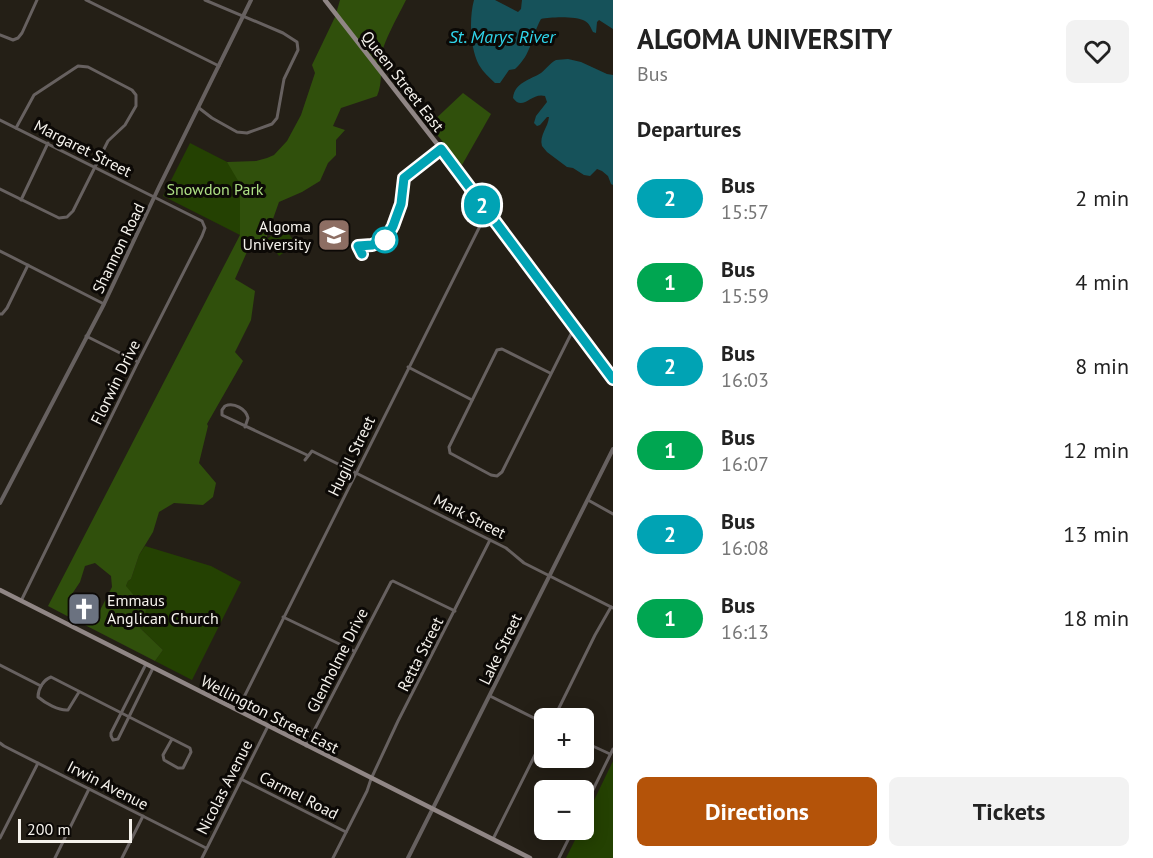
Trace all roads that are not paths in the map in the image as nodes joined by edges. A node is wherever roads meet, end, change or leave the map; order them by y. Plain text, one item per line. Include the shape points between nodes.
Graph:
1 (37, 0) edge
2 (86, 0) edge
3 (205, 0) edge
4 (251, 0) edge
5 (325, 0) edge
6 (244, 16) junction
7 (0, 35) edge
8 (219, 66) junction
9 (199, 108) junction
10 (0, 120) edge
11 (16, 128) junction
12 (48, 143) junction
13 (94, 167) junction
14 (0, 189) edge
15 (155, 198) junction
16 (21, 200) junction
17 (489, 214) junction
18 (0, 251) edge
19 (28, 265) junction
20 (104, 304) junction
21 (1, 314) edge
22 (574, 328) junction
23 (86, 336) junction
24 (138, 362) junction
25 (408, 367) junction
26 (550, 373) junction
27 (613, 379) edge
28 (472, 400) junction
29 (245, 427) junction
30 (613, 449) edge
31 (308, 456) junction
32 (305, 460) dead end
33 (356, 473) junction
34 (1, 500) edge
35 (588, 500) junction
36 (613, 514) edge
37 (490, 540) junction
38 (550, 577) junction
39 (0, 590) edge
40 (21, 601) junction
41 (612, 608) edge
42 (455, 611) junction
43 (283, 617) junction
44 (354, 651) junction
45 (146, 664) junction
46 (0, 665) edge
47 (153, 668) junction
48 (41, 686) junction
49 (79, 692) junction
50 (490, 696) junction
51 (559, 708) edge
52 (237, 710) junction
53 (121, 713) junction
54 (129, 717) junction
55 (534, 718) edge
56 (268, 726) junction
57 (172, 739) junction
58 (0, 743) edge
59 (306, 746) junction
60 (594, 747) edge
61 (613, 749) edge
62 (610, 754) junction
63 (534, 757) edge
64 (38, 763) junction
65 (241, 779) junction
66 (371, 779) junction
67 (594, 787) edge
68 (89, 789) junction
69 (433, 809) junction
70 (143, 816) junction
71 (346, 832) junction
72 (0, 837) edge
73 (493, 839) junction
74 (568, 840) edge
75 (206, 848) junction
76 (55, 858) edge
77 (122, 858) edge
78 (202, 858) edge
79 (333, 858) edge
80 (408, 858) edge
81 (530, 858) edge
82 (559, 858) edge

1 - 7 street via 18,38
2 - 8 street
3 - 6 street
4 - 6 street, Shannon Road
5 - 17 main road, Queen Street East
6 - 8 street, Shannon Road
6 - 9 street via 297,42 298,50 284,79 277,118 248,133 237,132
8 - 9 street, Shannon Road
9 - 15 street, Shannon Road
10 - 11 street, Margaret Street
11 - 12 street, Margaret Street
11 - 13 street via 34,95 78,66 129,87 136,94 136,106 126,125 108,141
12 - 13 street, Margaret Street
12 - 16 street
13 - 15 street, Margaret Street
13 - 16 street via 67,217 59,218
14 - 16 street
15 - 20 street, Shannon Road
15 - 24 street, Florwin Drive via 202,221 204,228
17 - 22 main road, Queen Street East
17 - 25 street, Hugill Street
18 - 19 street
19 - 20 street
19 - 21 street
20 - 23 street, Shannon Road
22 - 26 street
22 - 27 main road, Queen Street East
23 - 24 street
23 - 34 street, Shannon Road
24 - 40 street, Florwin Drive
25 - 28 street
25 - 33 street, Hugill Street
26 - 28 street via 497,350
26 - 28 street via 497,476 450,453 449,447
29 - 29 street via 222,415 223,408 232,404 246,412 249,418
29 - 31 street
30 - 35 street, Lake Street
31 - 32 street
31 - 33 street, Mark Street via 312,451
33 - 37 street, Mark Street
33 - 43 street, Hugill Street
35 - 36 street
35 - 38 street, Lake Street
37 - 38 street, Mark Street
37 - 42 street, Retta Street
38 - 41 street, Mark Street
38 - 50 street, Lake Street
39 - 40 main road, Wellington Street East
40 - 45 main road, Wellington Street East
41 - 51 street
42 - 44 street, Glenholme Drive via 393,581
42 - 66 street, Retta Street
43 - 44 street
43 - 52 street, Hugill Street
44 - 59 street, Glenholme Drive
45 - 47 main road, Wellington Street East
45 - 53 street
46 - 48 street
47 - 52 main road, Wellington Street East
47 - 54 street
48 - 49 street via 51,677
48 - 49 street via 38,697 63,711 68,710
49 - 53 street
50 - 55 street
50 - 69 street, Lake Street
52 - 56 main road, Wellington Street East
53 - 54 street
53 - 54 street via 111,733 113,740 118,739
54 - 57 street
56 - 59 main road, Wellington Street East
56 - 65 street, Nicolas Avenue
57 - 57 street via 164,759 183,768 190,748
58 - 64 street, Irwin Avenue
59 - 66 main road, Wellington Street East
60 - 62 street
61 - 62 street
62 - 67 street
63 - 73 street
64 - 68 street, Irwin Avenue
64 - 72 street
65 - 71 street, Carmel Road
65 - 75 street, Nicolas Avenue
66 - 69 main road, Wellington Street East
66 - 71 street, Retta Street
68 - 70 street, Irwin Avenue
68 - 76 street
69 - 73 main road, Wellington Street East
69 - 80 street, Lake Street
70 - 75 street, Irwin Avenue
70 - 77 street
71 - 79 street, Retta Street
73 - 81 main road, Wellington Street East
74 - 82 street
75 - 78 street, Nicolas Avenue

